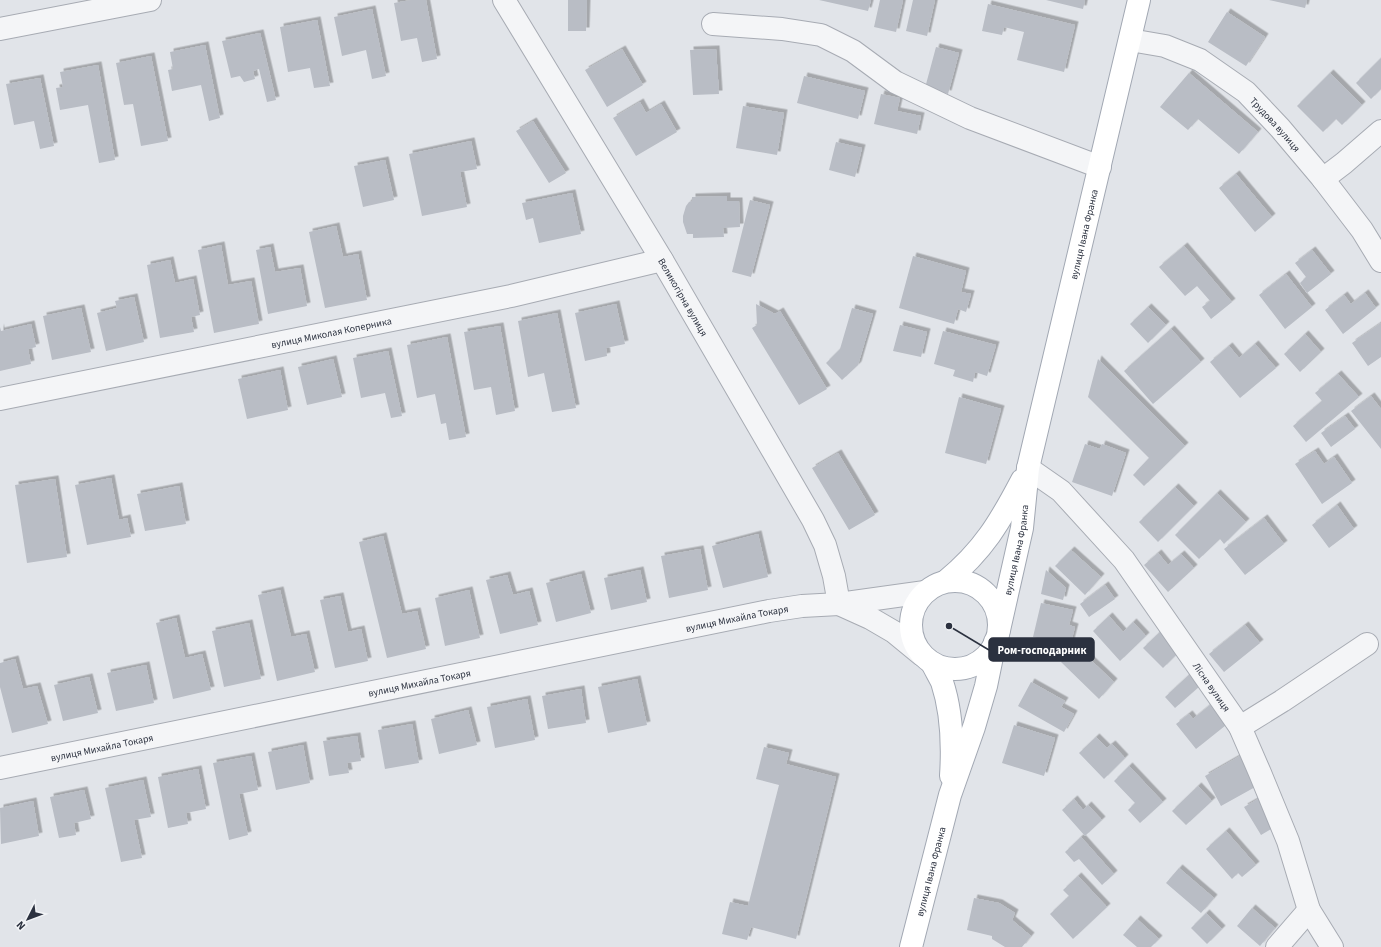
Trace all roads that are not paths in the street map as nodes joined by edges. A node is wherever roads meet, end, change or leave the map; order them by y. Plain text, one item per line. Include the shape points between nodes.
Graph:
1 (150, 0) edge
2 (504, 0) edge
3 (1139, 0) edge
4 (713, 24) dead end
5 (0, 30) edge
6 (1130, 40) junction
7 (1381, 131) edge
8 (1100, 167) junction
9 (1323, 178) junction
10 (662, 260) junction
11 (1381, 261) edge
12 (0, 399) edge
13 (1028, 468) junction
14 (946, 581) junction
15 (925, 592) junction
16 (839, 604) junction
17 (997, 636) junction
18 (1367, 644) dead end
19 (927, 659) junction
20 (1240, 727) junction
21 (0, 768) edge
22 (950, 795) junction
23 (1309, 910) junction
24 (911, 947) edge
25 (1277, 947) edge
26 (1332, 947) edge

1 - 5 street
2 - 10 street, Великогірна вулиця
3 - 6 main road, вулиця Івана Франка
4 - 8 street via 782,29 821,35 852,51 895,82 970,118
6 - 8 main road, вулиця Івана Франка
6 - 9 street, Трудова вулиця via 1165,46 1200,60 1246,92
7 - 9 street
8 - 13 main road, вулиця Івана Франка
9 - 11 street, Трудова вулиця via 1362,230
10 - 12 street, вулиця Миколая Коперника via 510,296
10 - 16 street, Великогірна вулиця via 813,520 825,545
13 - 14 main road, вулиця Івана Франка via 1003,517 990,535 964,567
13 - 17 main road, вулиця Івана Франка via 1022,528
13 - 20 street, Лісна вулиця via 1061,491 1124,560
14 - 15 main road
14 - 17 main road via 973,584 984,592 993,603 998,616
15 - 16 street, вулиця Михайла Токаря
15 - 19 main road via 916,603 911,616 910,630 914,643
16 - 19 street, вулиця Михайла Токаря via 894,632
16 - 21 street, вулиця Михайла Токаря via 802,606 761,613
17 - 19 main road via 989,653 968,667 943,668
17 - 22 main road, вулиця Івана Франка via 968,748
18 - 20 street
19 - 22 main road, вулиця Івана Франка via 942,682 949,711 952,754
20 - 23 street, Лісна вулиця via 1288,841
22 - 24 main road, вулиця Івана Франка
23 - 25 street
23 - 26 street, Лісна вулиця

